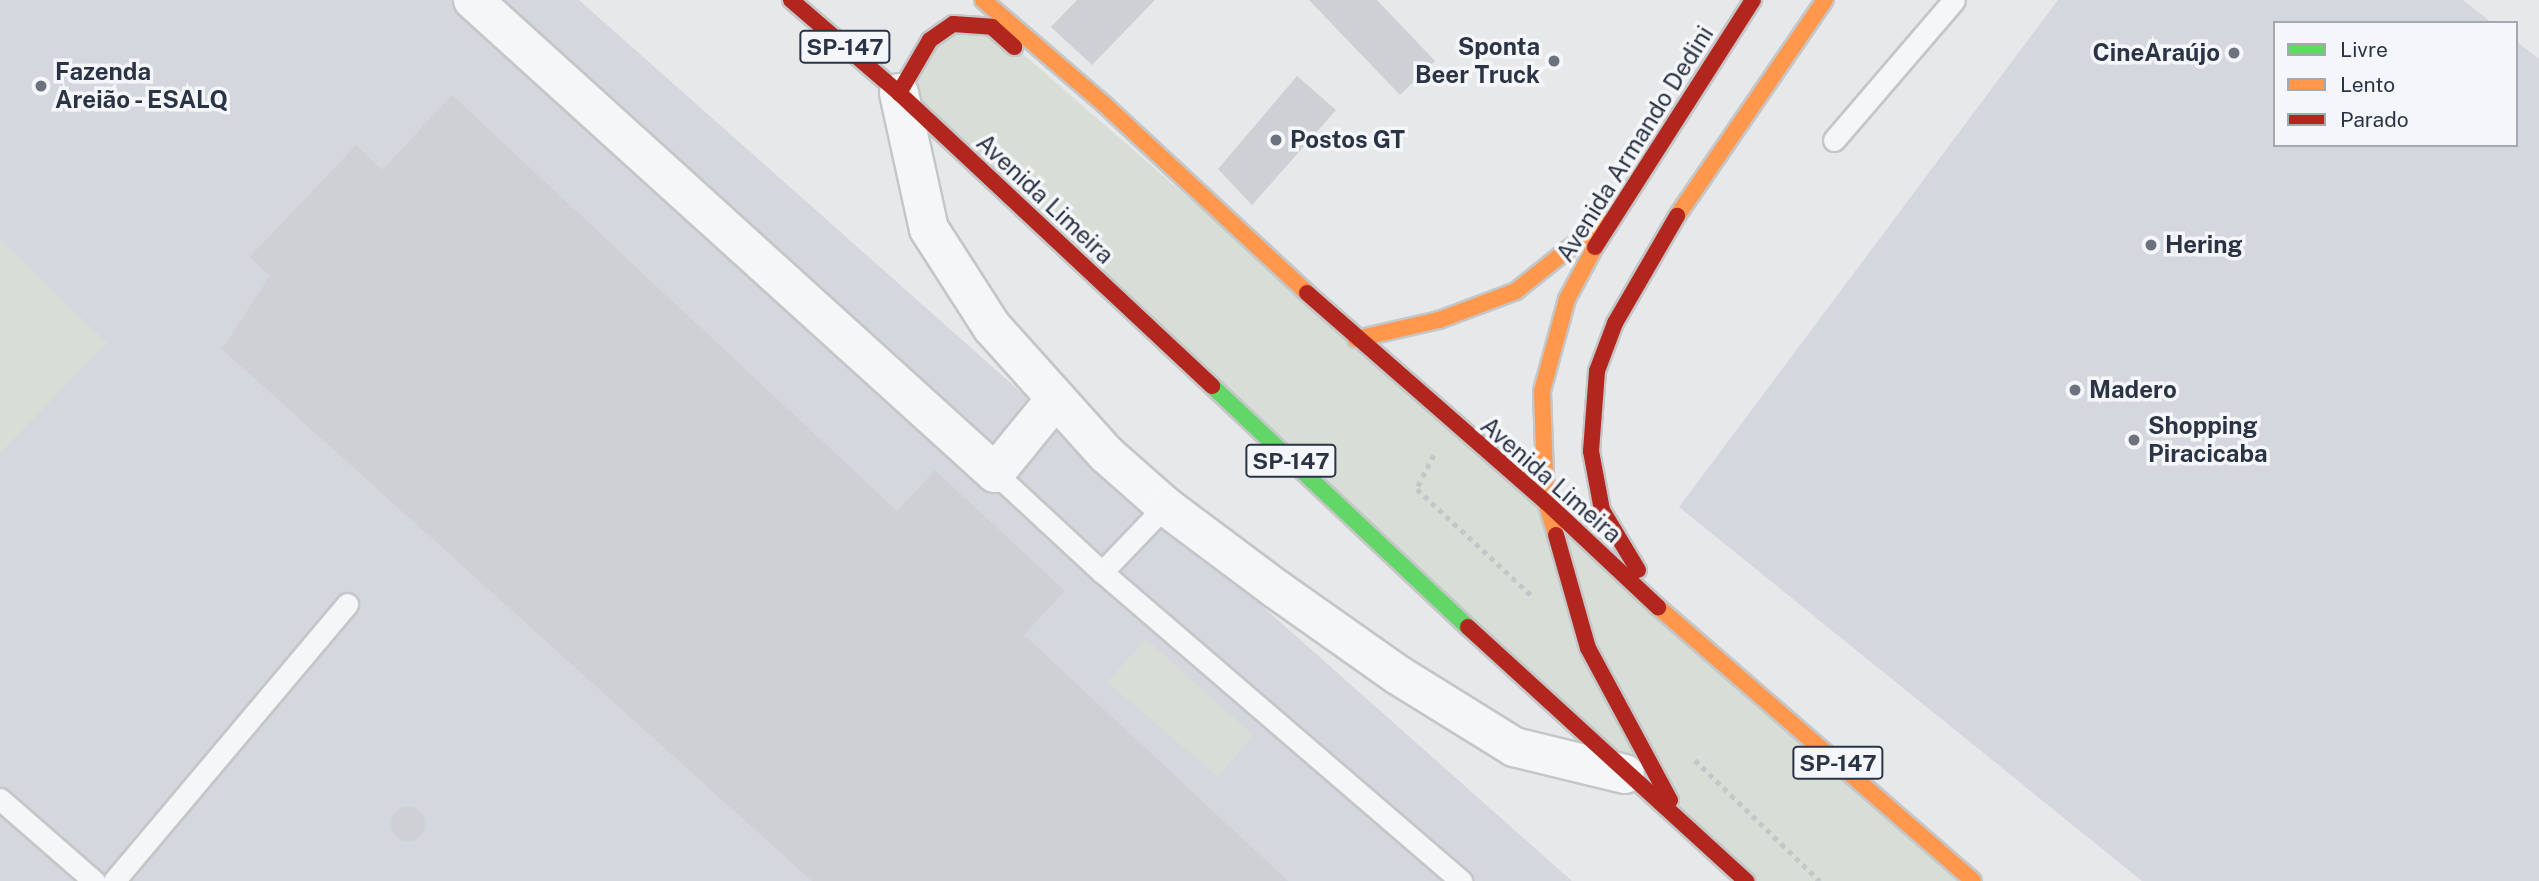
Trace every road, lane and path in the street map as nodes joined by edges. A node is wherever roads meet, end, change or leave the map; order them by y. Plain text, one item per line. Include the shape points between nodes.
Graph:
1 (473, 0) edge
2 (791, 0) edge
3 (982, 0) edge
4 (1753, 0) edge
5 (1825, 0) edge
6 (1954, 0) edge
7 (899, 93) junction
8 (1105, 105) junction
9 (1834, 140) dead end
10 (1614, 213) junction
11 (1356, 339) junction
12 (1054, 401) junction
13 (1450, 422) junction
14 (995, 473) junction
15 (1546, 502) junction
16 (1165, 506) junction
17 (1102, 572) junction
18 (1537, 601) dead end
19 (347, 604) dead end
20 (1701, 648) junction
21 (1685, 751) dead end
22 (1625, 774) junction
23 (0, 799) edge
24 (1685, 826) junction
25 (94, 881) edge
26 (114, 881) edge
27 (1461, 881) edge
28 (1746, 881) edge
29 (1820, 881) edge
30 (1973, 881) edge

1 - 14 street
2 - 7 highway, SP-147
3 - 8 highway, SP-147
4 - 10 highway, Avenida Armando Dedini
5 - 20 highway via 1695,185 1615,323 1597,370 1591,451 1602,510 1624,552
6 - 9 lane
7 - 8 highway via 930,40 953,24 992,27 1045,75
7 - 12 street via 929,229 992,327
7 - 22 highway, Avenida Limeira / SP-147
8 - 11 highway, Avenida Limeira / SP-147
10 - 11 highway via 1516,291 1439,320
10 - 15 highway, Avenida Armando Dedini via 1567,299 1542,391
11 - 13 highway, Avenida Limeira / SP-147
12 - 14 street
12 - 16 street
13 - 15 highway, Avenida Limeira / SP-147
13 - 18 path via 1417,489
14 - 17 lane
15 - 20 highway, Avenida Limeira / SP-147
15 - 24 highway, Avenida Armando Dedini via 1588,648
16 - 17 lane
16 - 22 street via 1398,675 1514,747
17 - 27 lane
19 - 26 lane
20 - 30 highway, Avenida Limeira / SP-147
21 - 29 path
22 - 24 highway, Avenida Limeira / SP-147
23 - 25 lane
24 - 28 highway, Avenida Limeira / SP-147

